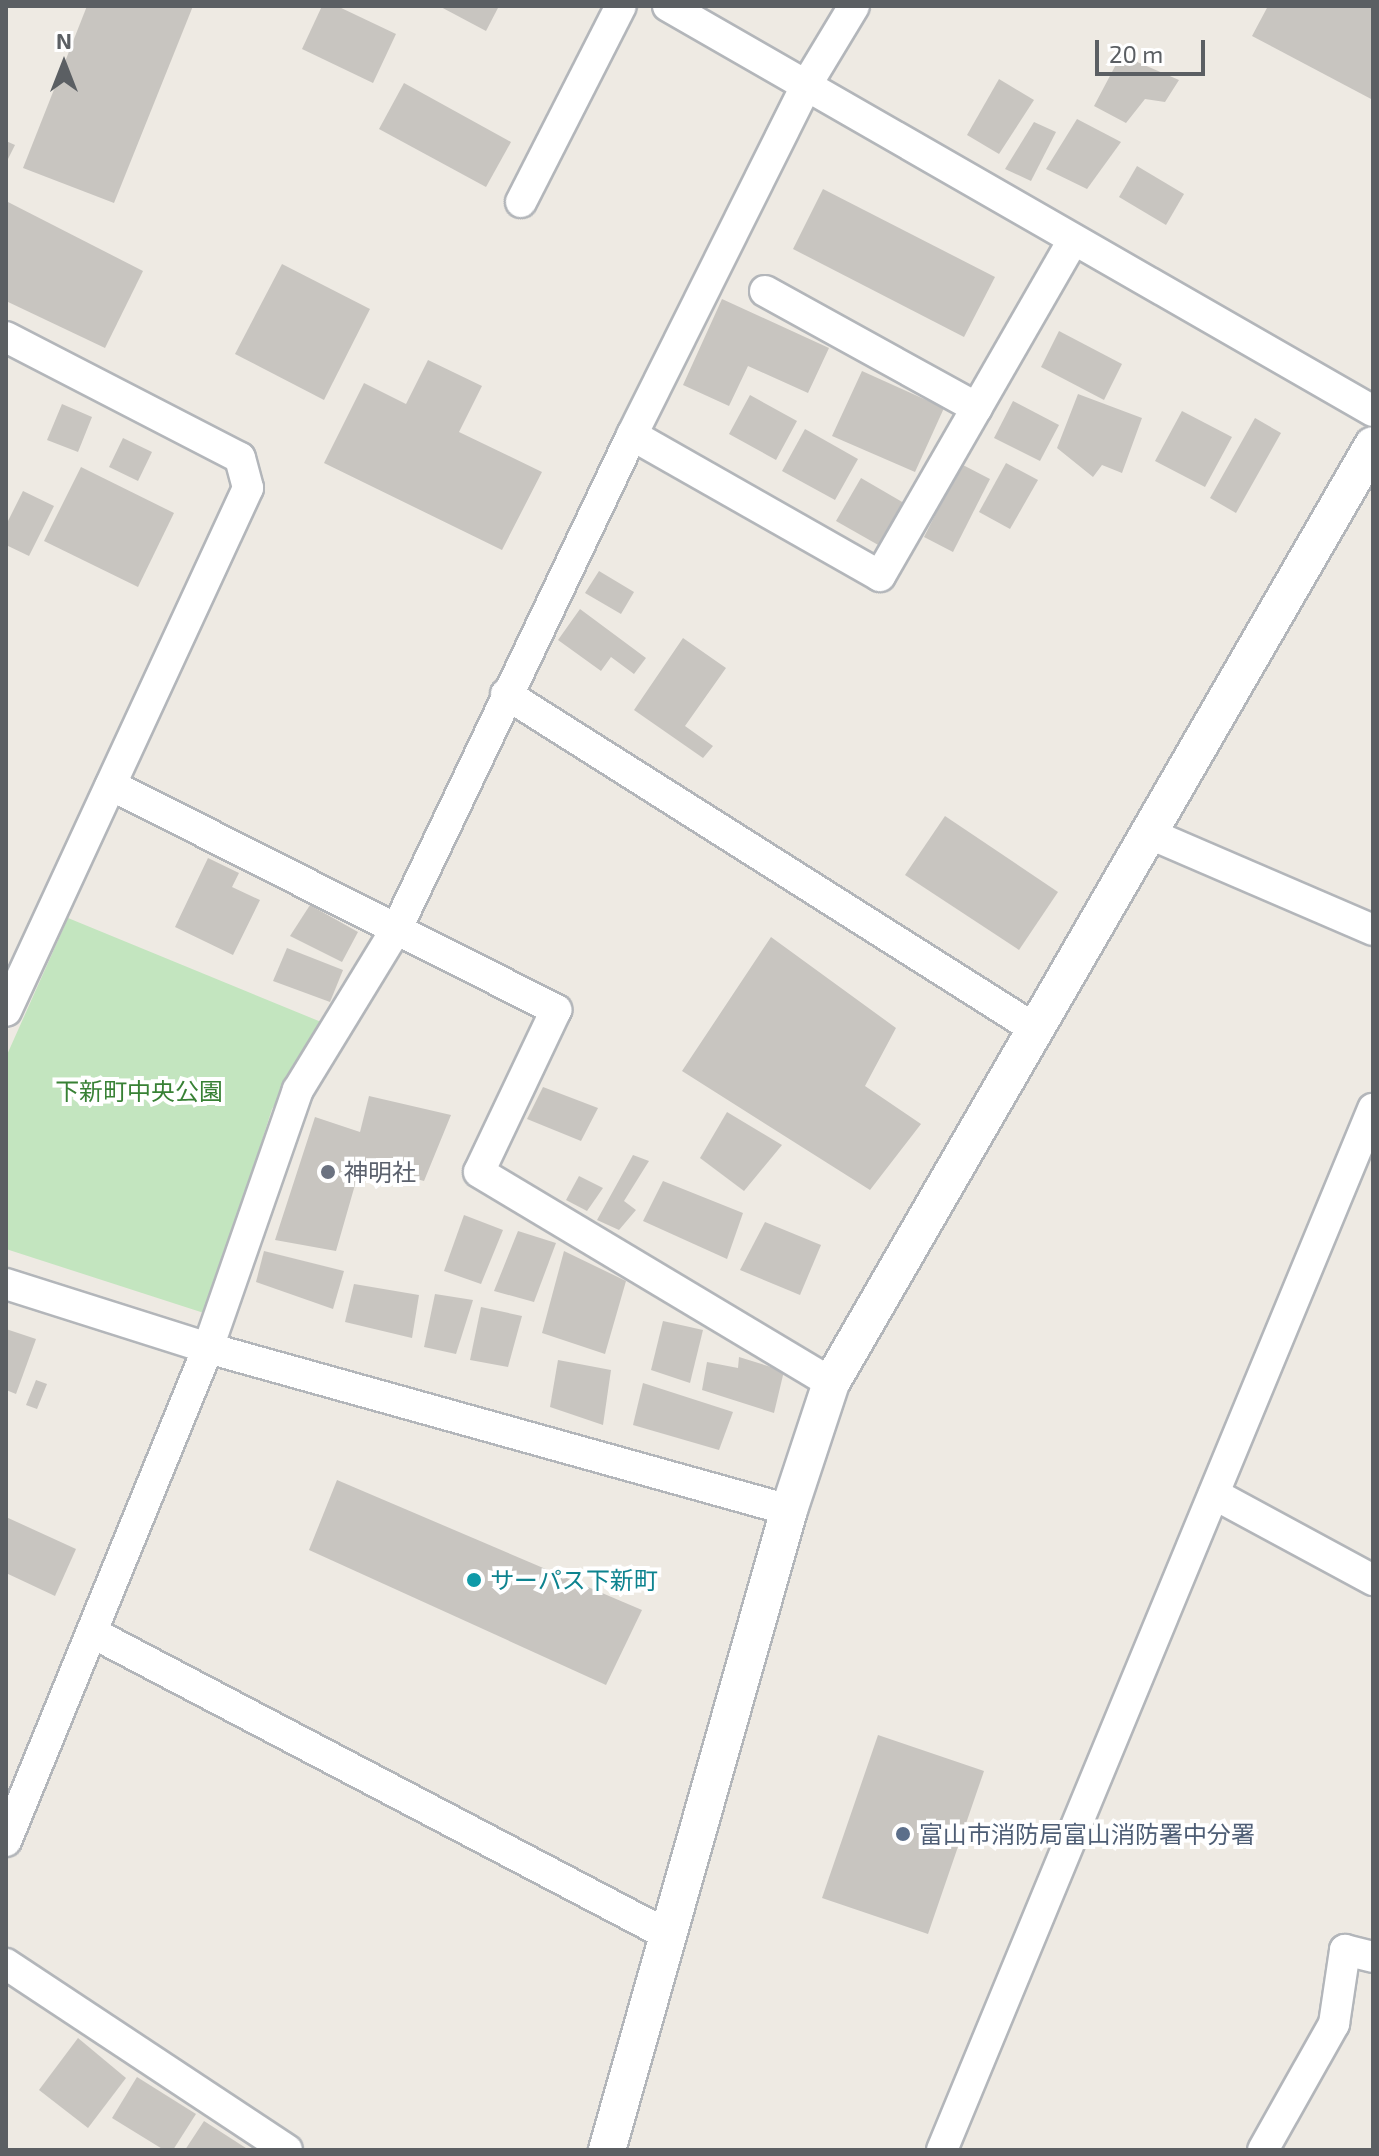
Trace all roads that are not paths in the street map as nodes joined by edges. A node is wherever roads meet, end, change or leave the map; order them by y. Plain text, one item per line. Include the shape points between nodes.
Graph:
1 (621, 6) edge
2 (668, 6) edge
3 (854, 6) edge
4 (807, 84) junction
5 (521, 202) dead end
6 (1073, 240) junction
7 (765, 291) dead end
8 (6, 337) edge
9 (977, 408) junction
10 (1373, 411) edge
11 (632, 435) junction
12 (1373, 445) edge
13 (506, 694) junction
14 (111, 785) junction
15 (1150, 834) junction
16 (397, 928) junction
17 (1373, 930) edge
18 (10, 992) edge
19 (1035, 1029) junction
20 (1373, 1109) edge
21 (6, 1284) edge
22 (208, 1348) junction
23 (831, 1383) junction
24 (1214, 1494) junction
25 (789, 1510) junction
26 (1373, 1580) edge
27 (93, 1633) junction
28 (6, 1841) edge
29 (670, 1936) junction
30 (1373, 1957) edge
31 (6, 1964) edge
32 (287, 2150) edge
33 (607, 2150) edge
34 (942, 2150) edge
35 (1263, 2150) edge

1 - 5 street
2 - 4 street
3 - 4 street
4 - 6 street
4 - 11 street
6 - 9 street
6 - 10 street
7 - 9 street
8 - 14 street via 240,458 248,488
9 - 11 street via 880,576
11 - 13 street
12 - 15 street
13 - 16 street
13 - 19 street
14 - 16 street
14 - 18 street
15 - 17 street
15 - 19 street
16 - 22 street via 298,1090
16 - 23 street via 556,1010 479,1172
19 - 23 street
20 - 24 street
21 - 22 street
22 - 25 street
22 - 27 street
23 - 25 street
24 - 26 street
24 - 34 street
25 - 29 street
27 - 28 street
27 - 29 street
29 - 33 street
30 - 35 street via 1345,1950 1334,2024
31 - 32 street

